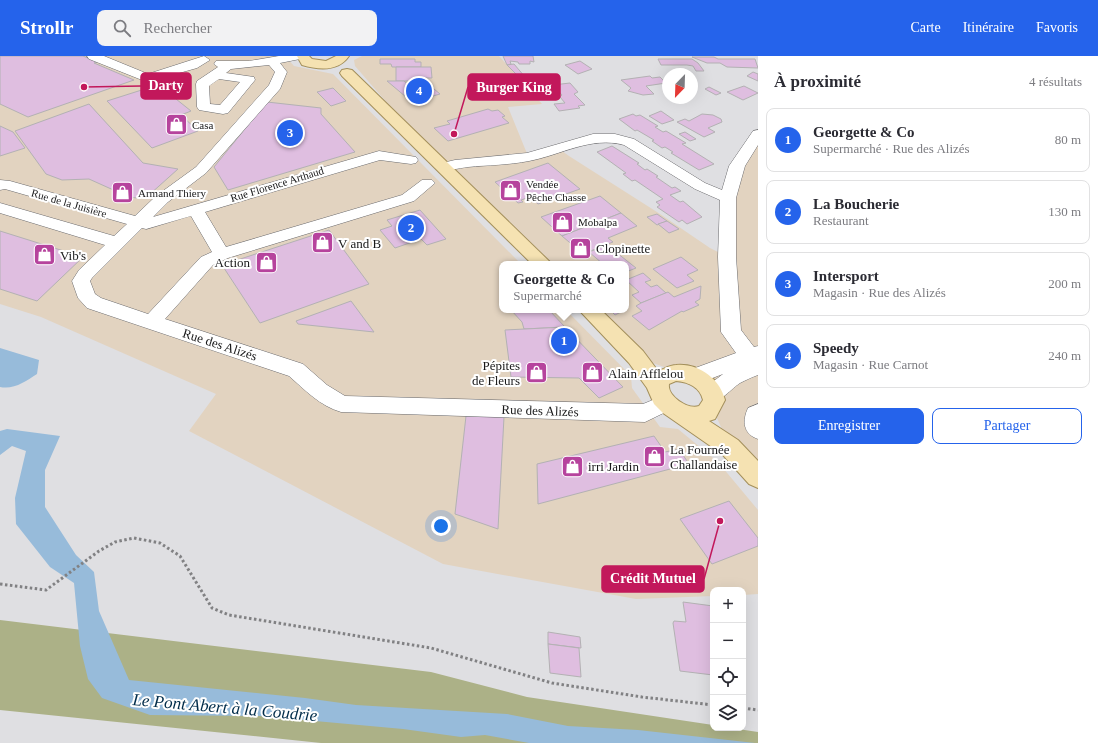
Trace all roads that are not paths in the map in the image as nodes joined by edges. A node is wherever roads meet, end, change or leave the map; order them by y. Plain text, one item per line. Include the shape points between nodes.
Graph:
1 (93, 56) edge
2 (342, 57) edge
3 (199, 58) edge
4 (293, 59) edge
5 (227, 65) junction
6 (324, 65) junction
7 (347, 73) junction
8 (217, 75) dead end
9 (758, 134) edge
10 (431, 156) junction
11 (449, 173) junction
12 (415, 174) junction
13 (0, 186) edge
14 (202, 190) junction
15 (728, 198) junction
16 (154, 207) junction
17 (0, 208) edge
18 (189, 212) junction
19 (139, 222) junction
20 (118, 243) junction
21 (222, 254) junction
22 (540, 261) edge
23 (592, 313) edge
24 (151, 322) junction
25 (636, 357) junction
26 (755, 358) edge
27 (688, 375) junction
28 (712, 400) junction
29 (668, 401) junction
30 (730, 447) junction
31 (758, 477) edge

1 - 3 street via 147,78 193,65
2 - 6 main road via 334,63
2 - 7 main road via 349,70
3 - 5 street
4 - 5 street
4 - 6 main road
4 - 14 street, Rue des Alizés via 281,72 275,86 201,170
5 - 8 street
6 - 7 main road
7 - 10 main road
9 - 15 street via 736,166
10 - 11 main road
10 - 12 street
11 - 12 street via 434,184
11 - 15 street via 455,164 528,157 593,138 615,138 629,142 700,186
11 - 22 main road
12 - 14 street, Rue Florence Arthaud via 378,155
12 - 21 street via 408,198
13 - 19 street, Rue de la Juisière via 5,184
14 - 16 street, Rue des Alizés via 162,199
14 - 18 street, Rue Florence Arthaud
15 - 26 street via 726,256 731,332
16 - 18 street
16 - 19 street, Rue des Alizés
17 - 20 street, Rue de la Juisière
18 - 19 street, Rue Florence Arthaud via 146,224
18 - 21 street
19 - 20 street, Rue des Alizés
20 - 24 street, Rue des Alizés via 85,274 81,281 83,290 87,298 94,303
21 - 24 street via 207,261
23 - 25 main road
24 - 29 street, Rue des Alizés via 296,370 320,391 341,404 645,413
25 - 27 main road
25 - 29 main road
26 - 27 street
26 - 28 street
27 - 28 main road via 705,384
27 - 29 main road via 665,376 659,383
28 - 29 main road via 700,415
28 - 30 main road
29 - 30 main road
30 - 31 main road

